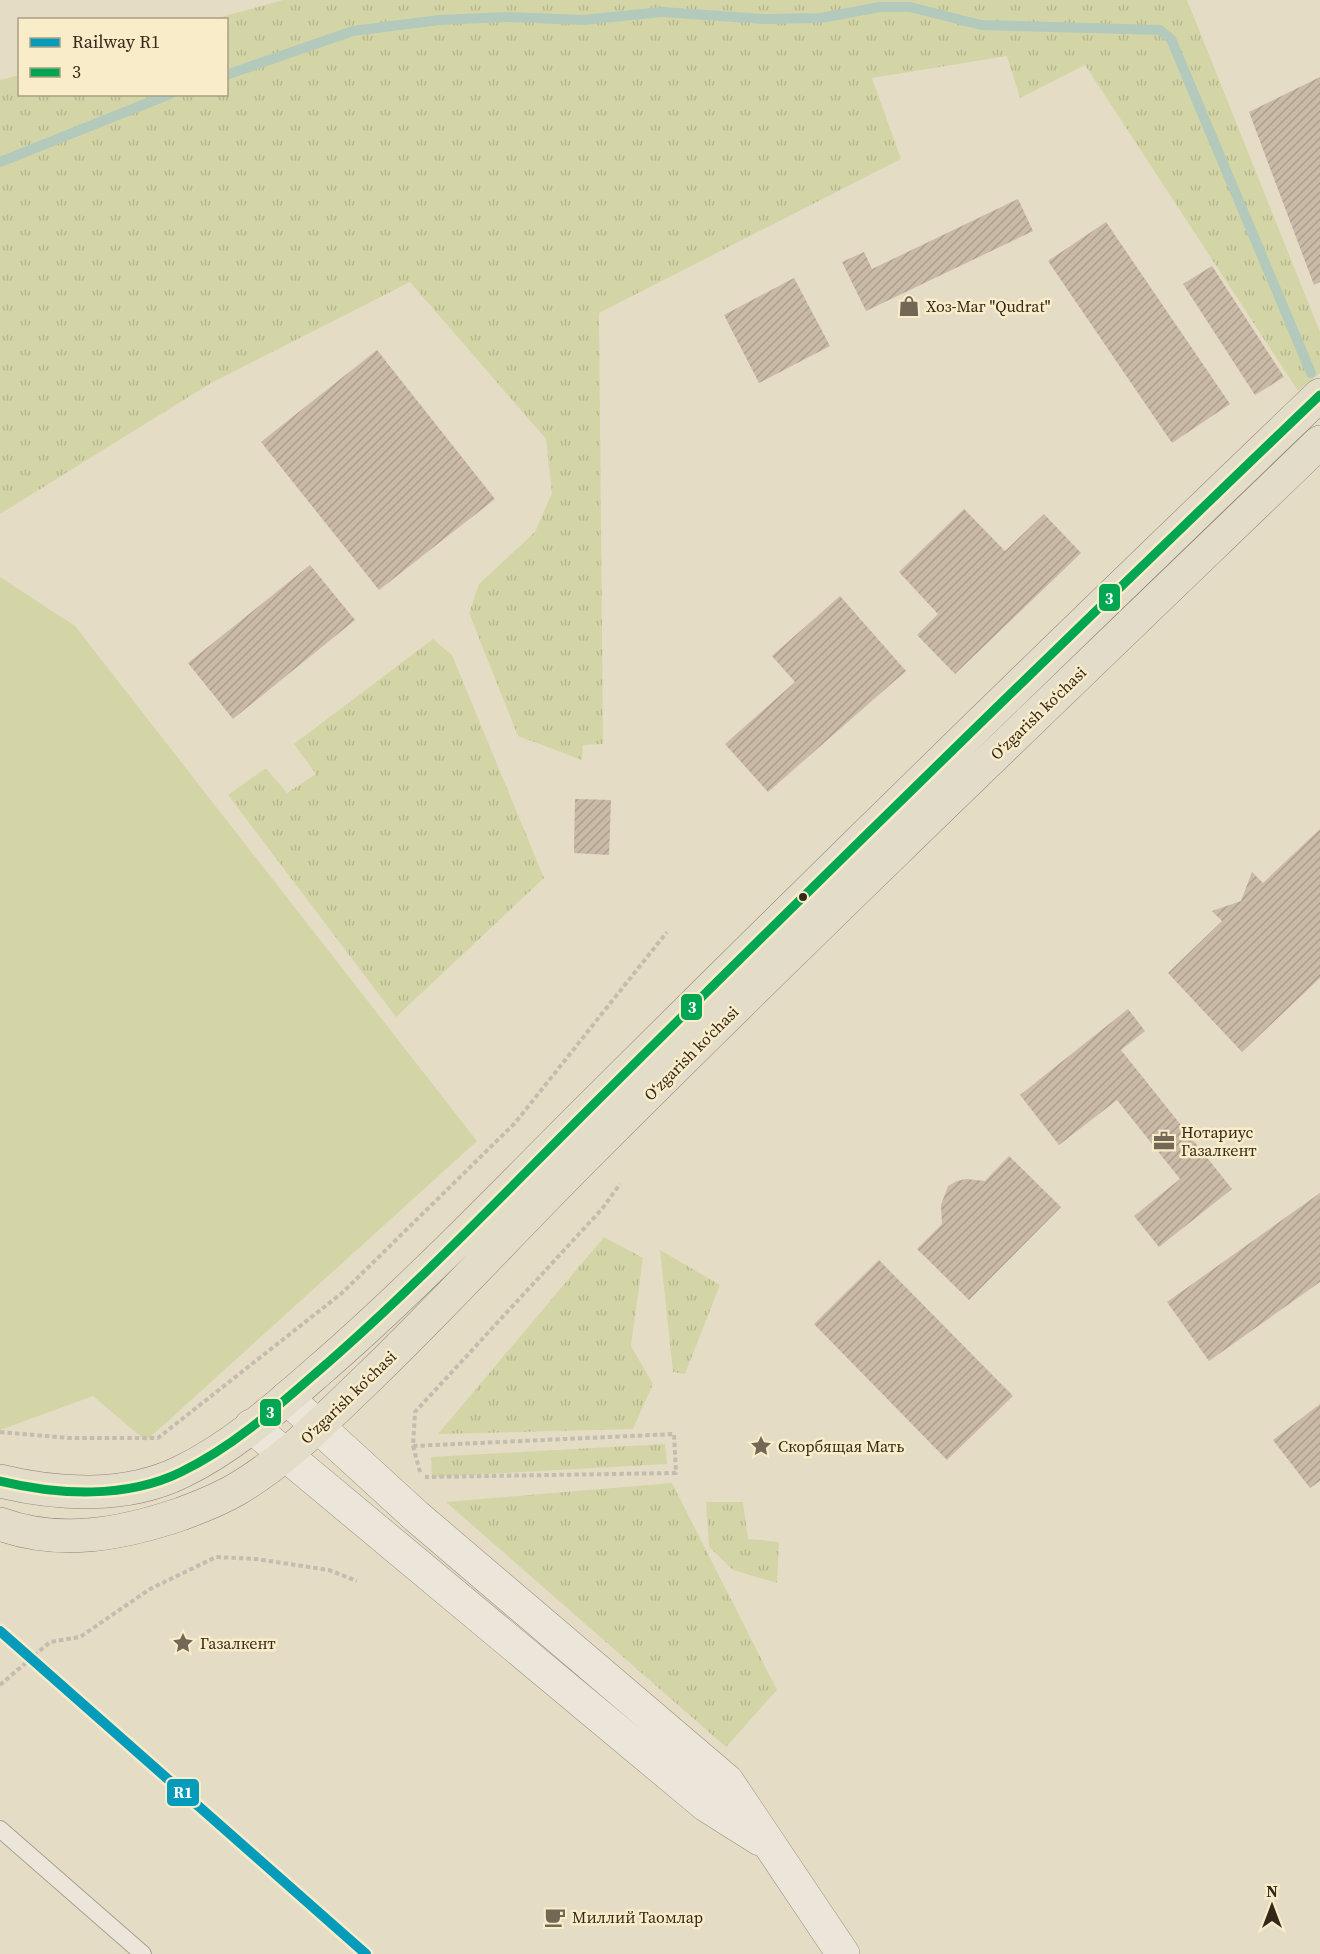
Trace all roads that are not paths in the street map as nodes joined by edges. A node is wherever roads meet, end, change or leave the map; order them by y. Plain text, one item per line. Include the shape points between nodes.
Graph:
1 (1320, 395) edge
2 (1320, 442) edge
3 (287, 1398) junction
4 (251, 1426) junction
5 (319, 1426) junction
6 (286, 1456) junction
7 (0, 1481) edge
8 (0, 1524) edge
9 (0, 1829) edge
10 (770, 1845) junction
11 (143, 1954) edge
12 (843, 1954) edge

1 - 3 main road, Oʻzgarish koʻchasi via 707,991 374,1324
2 - 5 main road, Oʻzgarish koʻchasi via 771,974
3 - 4 main road, Oʻzgarish koʻchasi
3 - 5 main road
4 - 6 main road
4 - 7 main road, Oʻzgarish koʻchasi via 192,1467 143,1485 69,1492
5 - 6 main road, Oʻzgarish koʻchasi
5 - 10 main road via 416,1515 727,1780
6 - 8 main road, Oʻzgarish koʻchasi via 232,1492 123,1532 66,1536
6 - 10 main road via 706,1805
9 - 11 lane
10 - 12 main road

